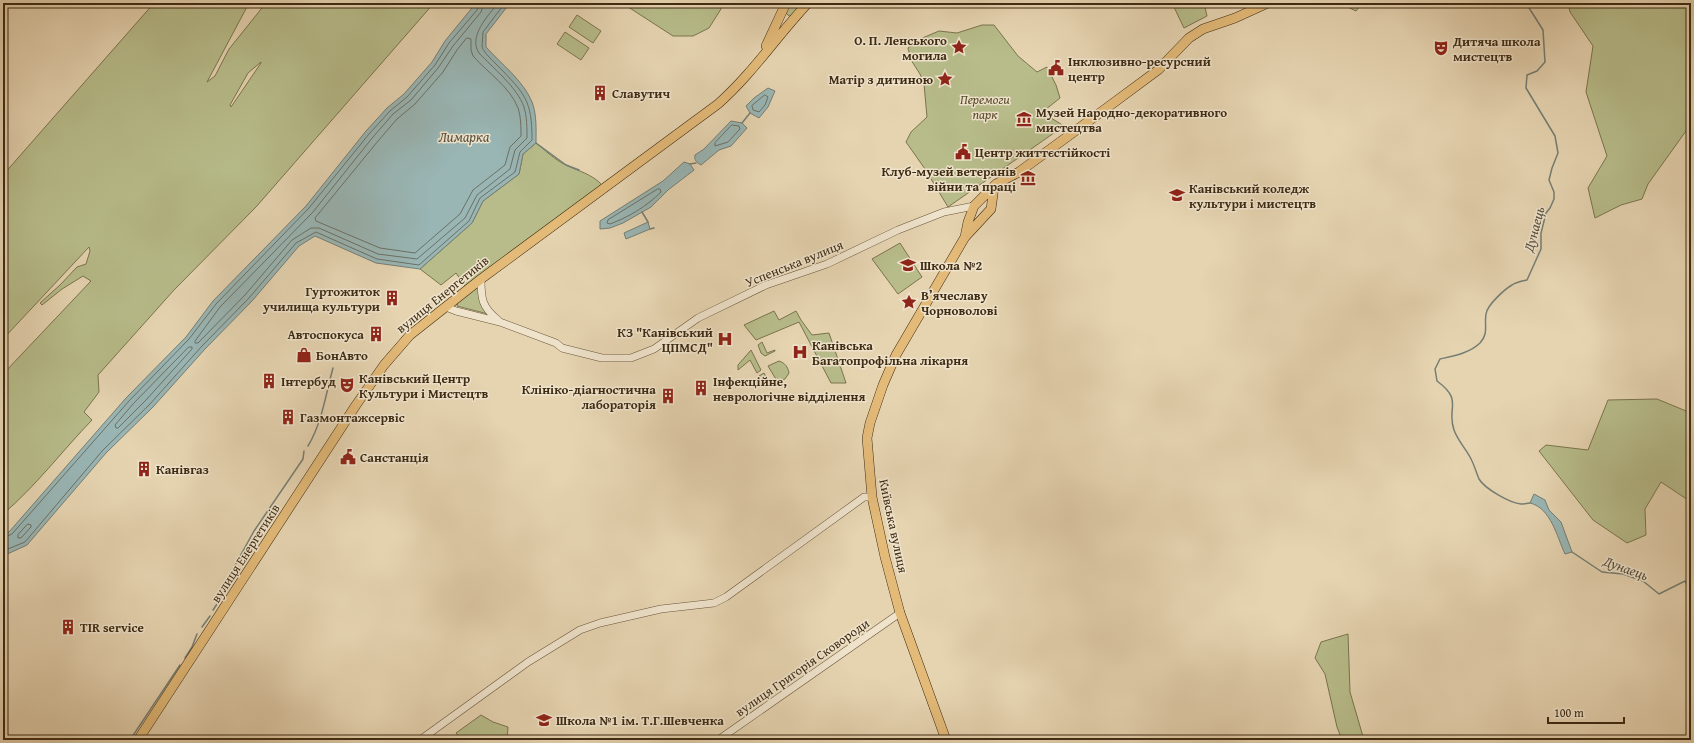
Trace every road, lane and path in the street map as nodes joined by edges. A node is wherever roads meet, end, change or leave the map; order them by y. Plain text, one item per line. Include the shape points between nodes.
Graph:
1 (786, 3) edge
2 (808, 3) edge
3 (1268, 3) edge
4 (759, 60) junction
5 (994, 186) junction
6 (974, 206) junction
7 (965, 236) junction
8 (481, 279) junction
9 (446, 307) junction
10 (500, 322) junction
11 (872, 497) junction
12 (900, 613) junction
13 (138, 740) edge
14 (420, 740) edge
15 (718, 740) edge
16 (946, 740) edge

1 - 4 main road, вулиця Енергетиків
2 - 4 main road, вулиця Енергетиків
3 - 5 main road via 1203,29 1189,38 1158,70 1019,172
4 - 8 main road, вулиця Енергетиків via 732,91 694,122
5 - 6 main road
5 - 7 main road, Київська вулиця via 991,209
6 - 7 main road, Київська вулиця
6 - 10 street, Успенська вулиця via 944,212 898,230 827,264 766,285 698,318 654,350 631,358 602,358 562,348 556,343
7 - 11 main road, Київська вулиця via 896,356 883,385 870,423 868,438
8 - 9 main road, вулиця Енергетиків
8 - 10 street via 481,298 489,312
9 - 10 street, Успенська вулиця
9 - 13 main road, вулиця Енергетиків via 400,345 366,391
11 - 12 main road, Київська вулиця
11 - 14 street via 864,497 726,597 714,603 661,609 580,630 528,662
12 - 15 street, вулиця Григорія Сковороди
12 - 16 main road, Київська вулиця

